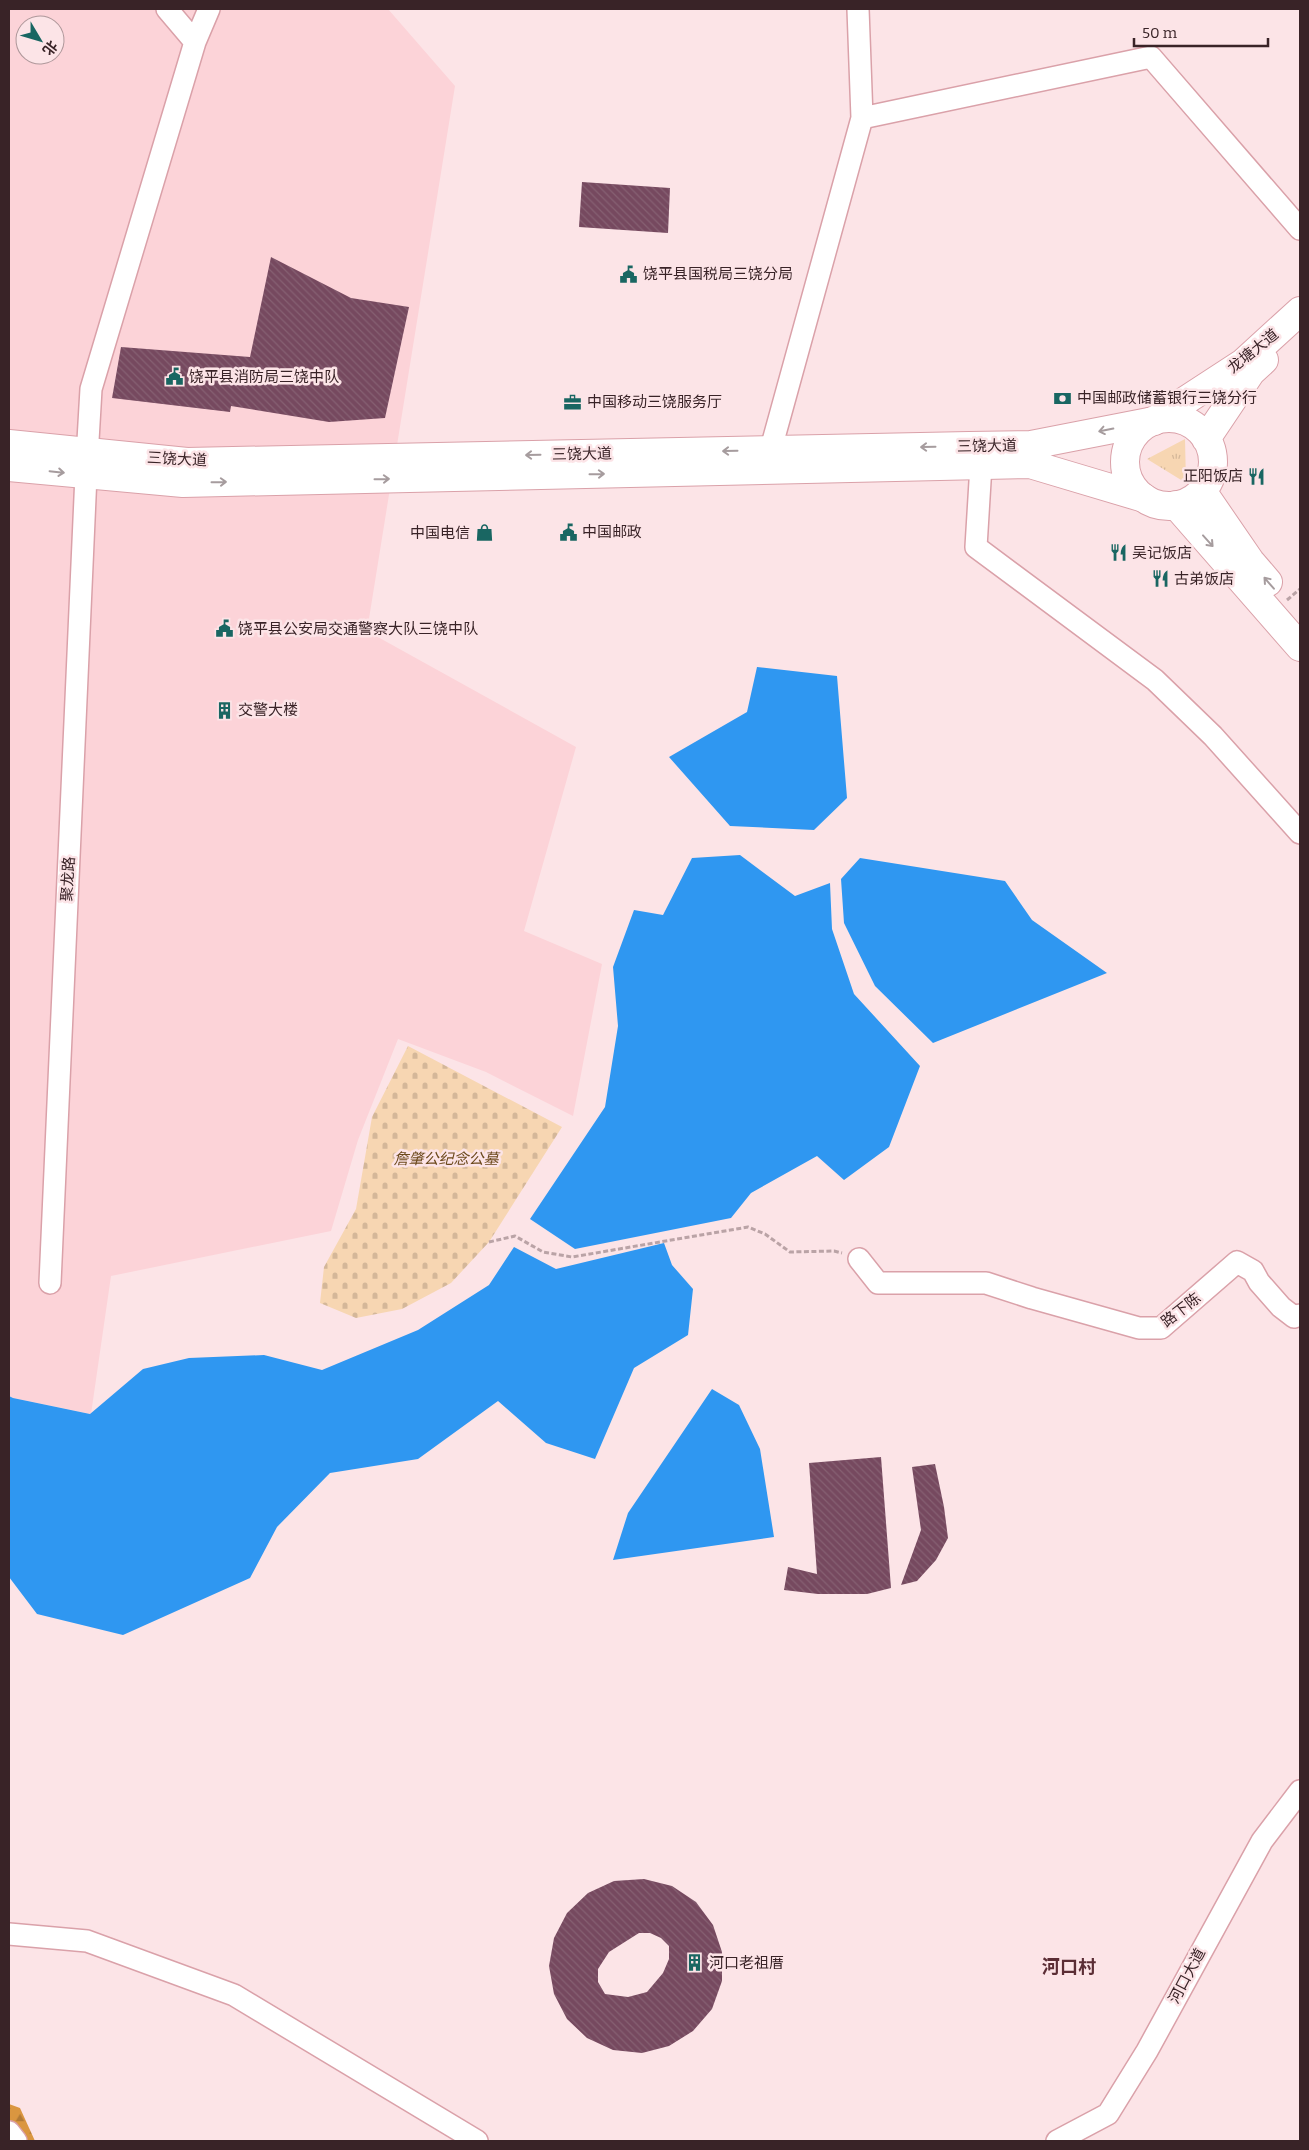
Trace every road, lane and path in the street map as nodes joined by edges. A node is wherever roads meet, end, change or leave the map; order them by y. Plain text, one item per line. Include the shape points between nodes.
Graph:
1 (167, 9) edge
2 (209, 9) edge
3 (858, 9) edge
4 (196, 42) junction
5 (862, 118) junction
6 (1300, 229) edge
7 (1300, 312) edge
8 (1300, 328) edge
9 (1246, 367) junction
10 (1154, 420) junction
11 (1206, 439) junction
12 (9, 444) edge
13 (1031, 455) junction
14 (768, 460) junction
15 (87, 464) junction
16 (981, 465) junction
17 (9, 468) edge
18 (1202, 491) junction
19 (1144, 498) junction
20 (1176, 505) junction
21 (1243, 567) junction
22 (1300, 620) edge
23 (1300, 647) edge
24 (1300, 833) edge
25 (489, 1242) dead end
26 (859, 1259) joint
27 (50, 1284) dead end
28 (1300, 1315) edge
29 (1300, 1791) edge
30 (9, 1934) edge
31 (9, 2132) edge
32 (16, 2141) edge
33 (477, 2141) edge
34 (1057, 2141) edge

1 - 4 street
2 - 4 street, 聚龙路
3 - 5 street
4 - 15 street, 聚龙路 via 92,390
5 - 6 street via 1152,57
5 - 14 street
7 - 9 main road, 龙塘大道
8 - 9 main road, 龙塘大道
9 - 10 main road, 龙塘大道
9 - 11 main road, 龙塘大道
10 - 11 main road via 1184,420
10 -> 13 main road, 三饶大道
10 - 19 main road via 1132,437 1125,463 1131,483
11 - 18 main road via 1212,452 1212,467
12 - 15 main road, 三饶大道
13 -> 14 main road, 三饶大道
13 - 16 main road, 三饶大道
13 - 19 main road, 三饶大道
14 - 15 main road, 三饶大道 via 183,483
14 - 16 main road, 三饶大道
17 -> 15 main road, 三饶大道
15 - 27 street, 聚龙路
16 - 24 street via 976,547 1154,680 1213,736
18 - 20 main road
18 - 21 main road
19 - 20 main road via 1156,504
20 -> 21 main road
22 -> 21 main road
21 - 23 main road
25 - 26 path via 515,1236 543,1252 572,1257 748,1227 765,1234 790,1252 834,1251
26 - 28 street, 路下陈 via 878,1282 986,1283 1139,1328 1161,1328 1237,1262 1253,1271 1280,1307 1294,1317
29 - 34 street, 河口大道 via 1262,1841 1147,2051 1108,2114
30 - 33 street via 87,1941 234,1995
31 - 32 street

